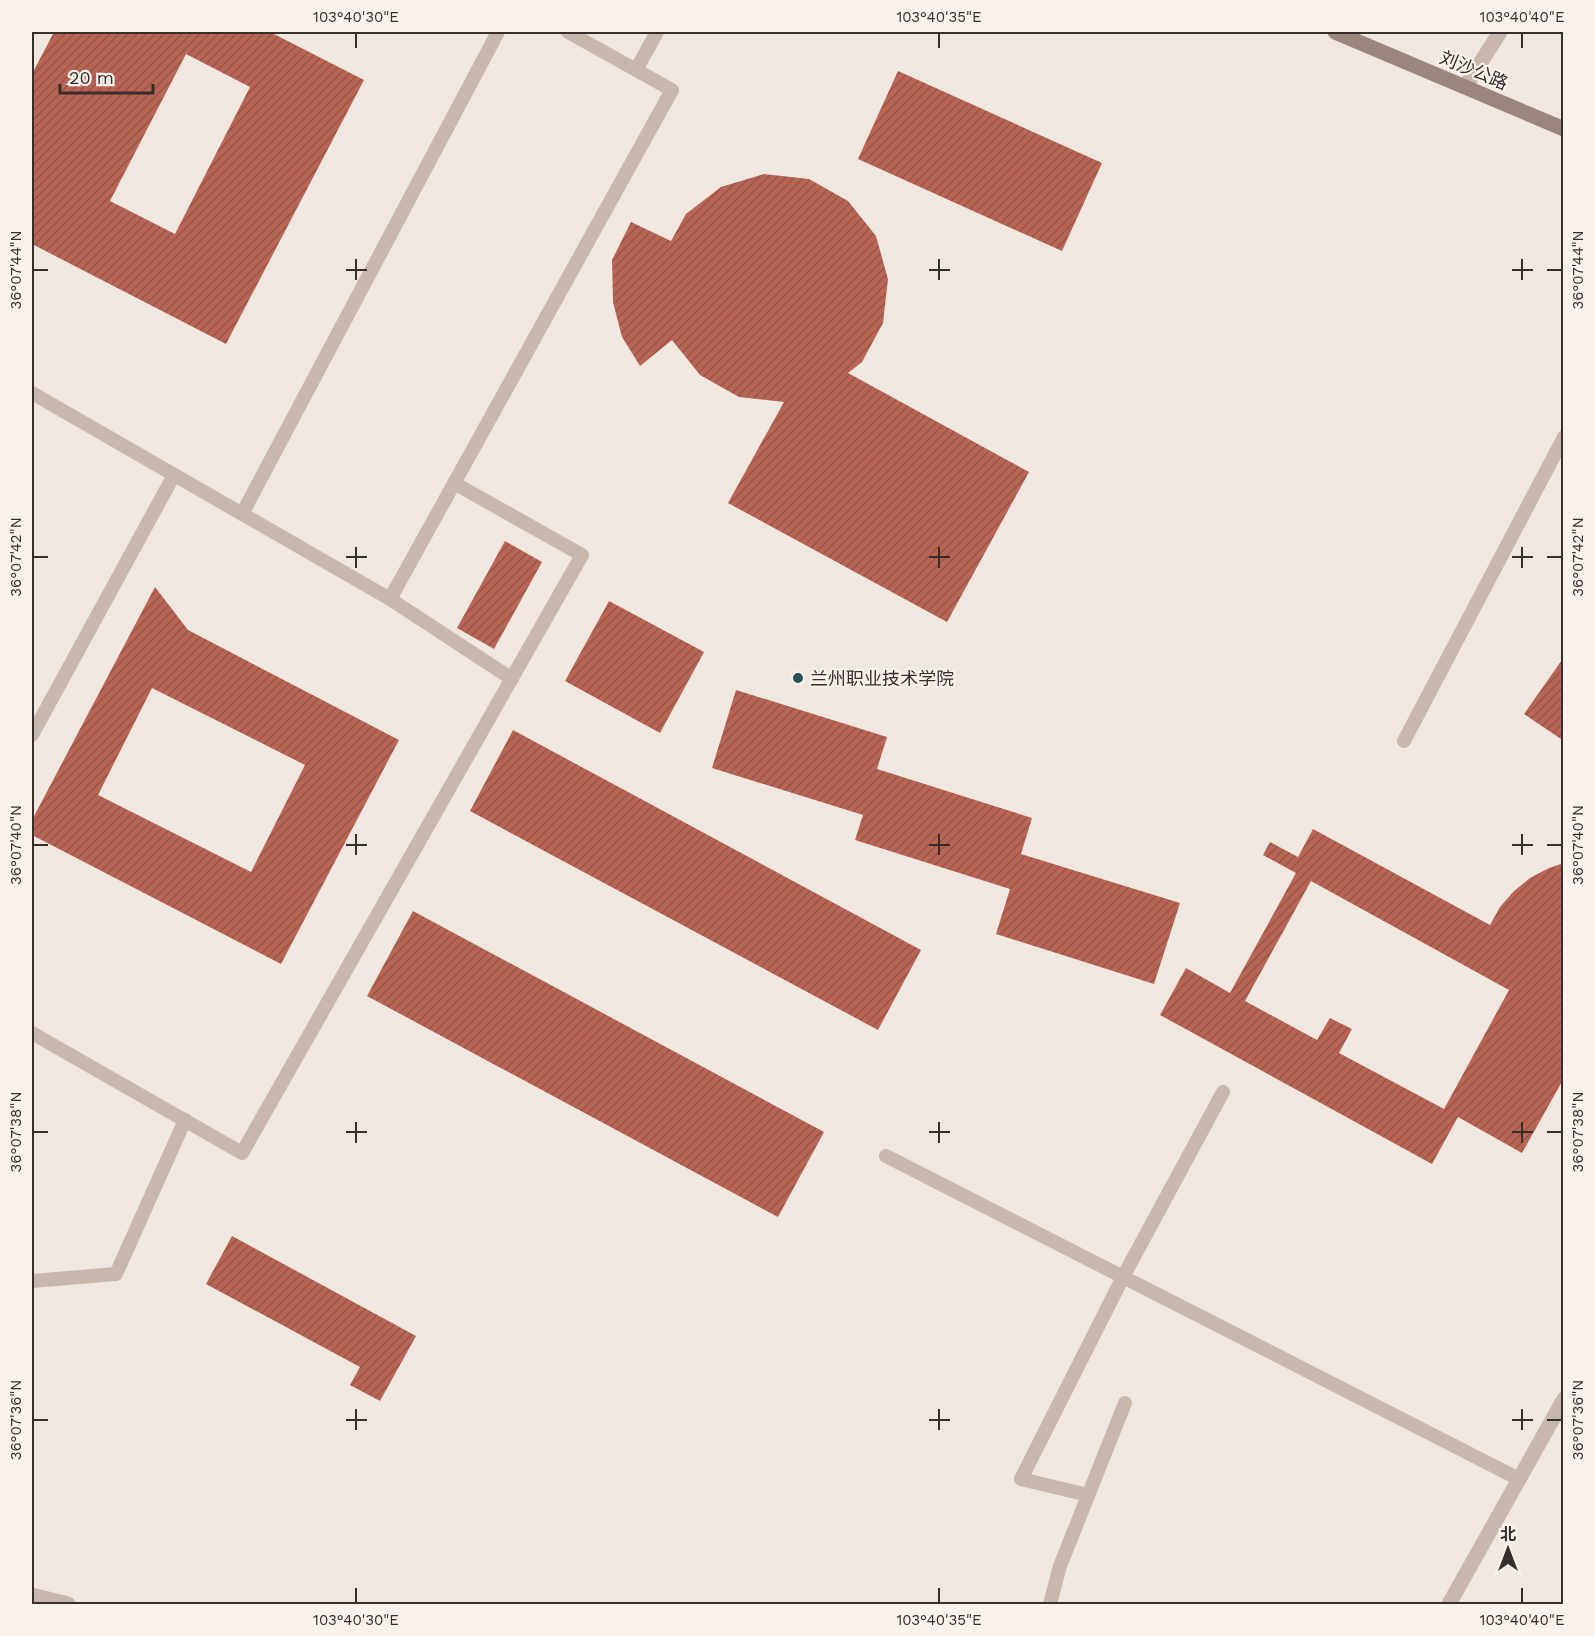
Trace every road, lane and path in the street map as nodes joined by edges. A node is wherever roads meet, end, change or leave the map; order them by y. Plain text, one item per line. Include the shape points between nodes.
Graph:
1 (498, 32) edge
2 (568, 32) edge
3 (657, 32) edge
4 (1335, 32) edge
5 (1500, 32) edge
6 (636, 70) junction
7 (1465, 87) junction
8 (1563, 129) edge
9 (32, 393) edge
10 (1563, 436) edge
11 (174, 475) junction
12 (454, 483) junction
13 (242, 514) junction
14 (390, 599) junction
15 (512, 679) junction
16 (32, 735) edge
17 (1404, 741) dead end
18 (32, 1033) edge
19 (1223, 1092) dead end
20 (185, 1120) junction
21 (886, 1156) dead end
22 (1123, 1277) junction
23 (32, 1281) edge
24 (1563, 1399) edge
25 (1125, 1402) dead end
26 (1519, 1479) junction
27 (1089, 1495) junction
28 (32, 1595) edge
29 (68, 1605) edge
30 (1050, 1605) edge
31 (1449, 1605) edge

1 - 13 lane
2 - 6 lane
3 - 6 lane
4 - 7 main road, 刘沙公路
5 - 7 street
6 - 12 lane via 672,90
7 - 8 main road, 刘沙公路
9 - 11 lane
10 - 17 lane
11 - 13 lane
11 - 16 lane
12 - 14 lane
12 - 15 lane via 582,555
13 - 14 lane
14 - 15 lane
15 - 20 lane via 242,1153
18 - 20 lane
19 - 22 lane
20 - 23 lane via 116,1274
21 - 22 lane
22 - 26 lane
22 - 27 lane via 1021,1479
24 - 26 street
25 - 27 lane
26 - 31 street
27 - 30 lane via 1060,1566
28 - 29 street

